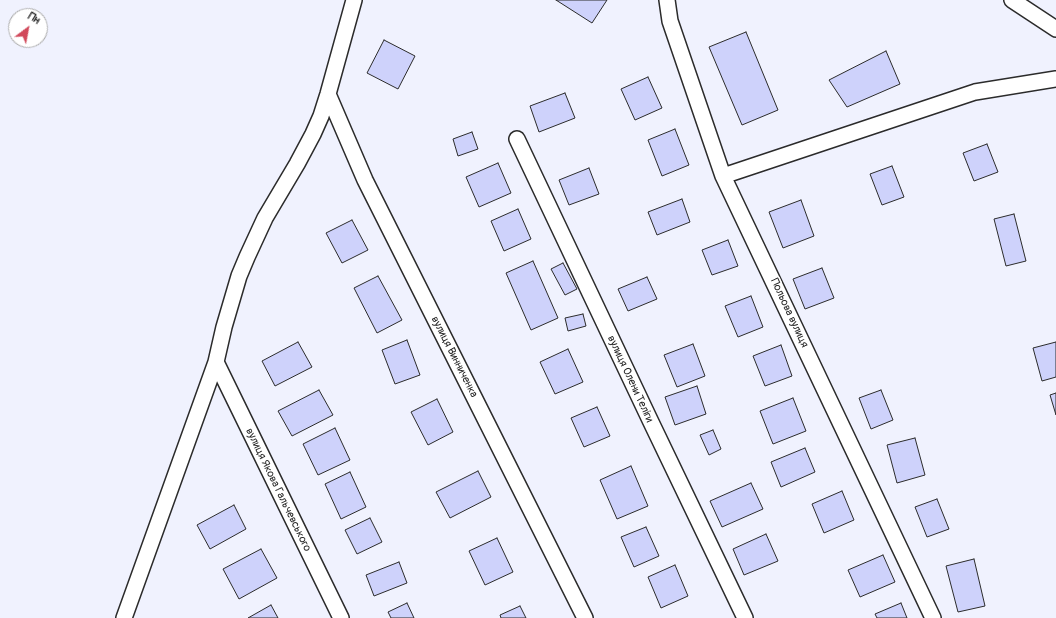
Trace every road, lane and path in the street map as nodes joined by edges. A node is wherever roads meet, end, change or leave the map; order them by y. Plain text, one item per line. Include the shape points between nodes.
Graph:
1 (354, 0) edge
2 (667, 0) edge
3 (1012, 0) edge
4 (1056, 29) edge
5 (1056, 79) edge
6 (328, 94) junction
7 (517, 139) dead end
8 (724, 176) junction
9 (216, 362) junction
10 (124, 618) edge
11 (341, 618) edge
12 (585, 618) edge
13 (745, 618) edge
14 (933, 618) edge

1 - 6 street
2 - 8 street, Польова вулиця via 670,21
3 - 4 street
5 - 8 street via 975,92
6 - 9 street via 313,134 265,218 239,276
6 - 12 street, вулиця Винниченка via 365,180
7 - 13 street, вулиця Олени Теліги
8 - 14 street, Польова вулиця
9 - 10 street
9 - 11 street, вулиця Якова Гальчевського

